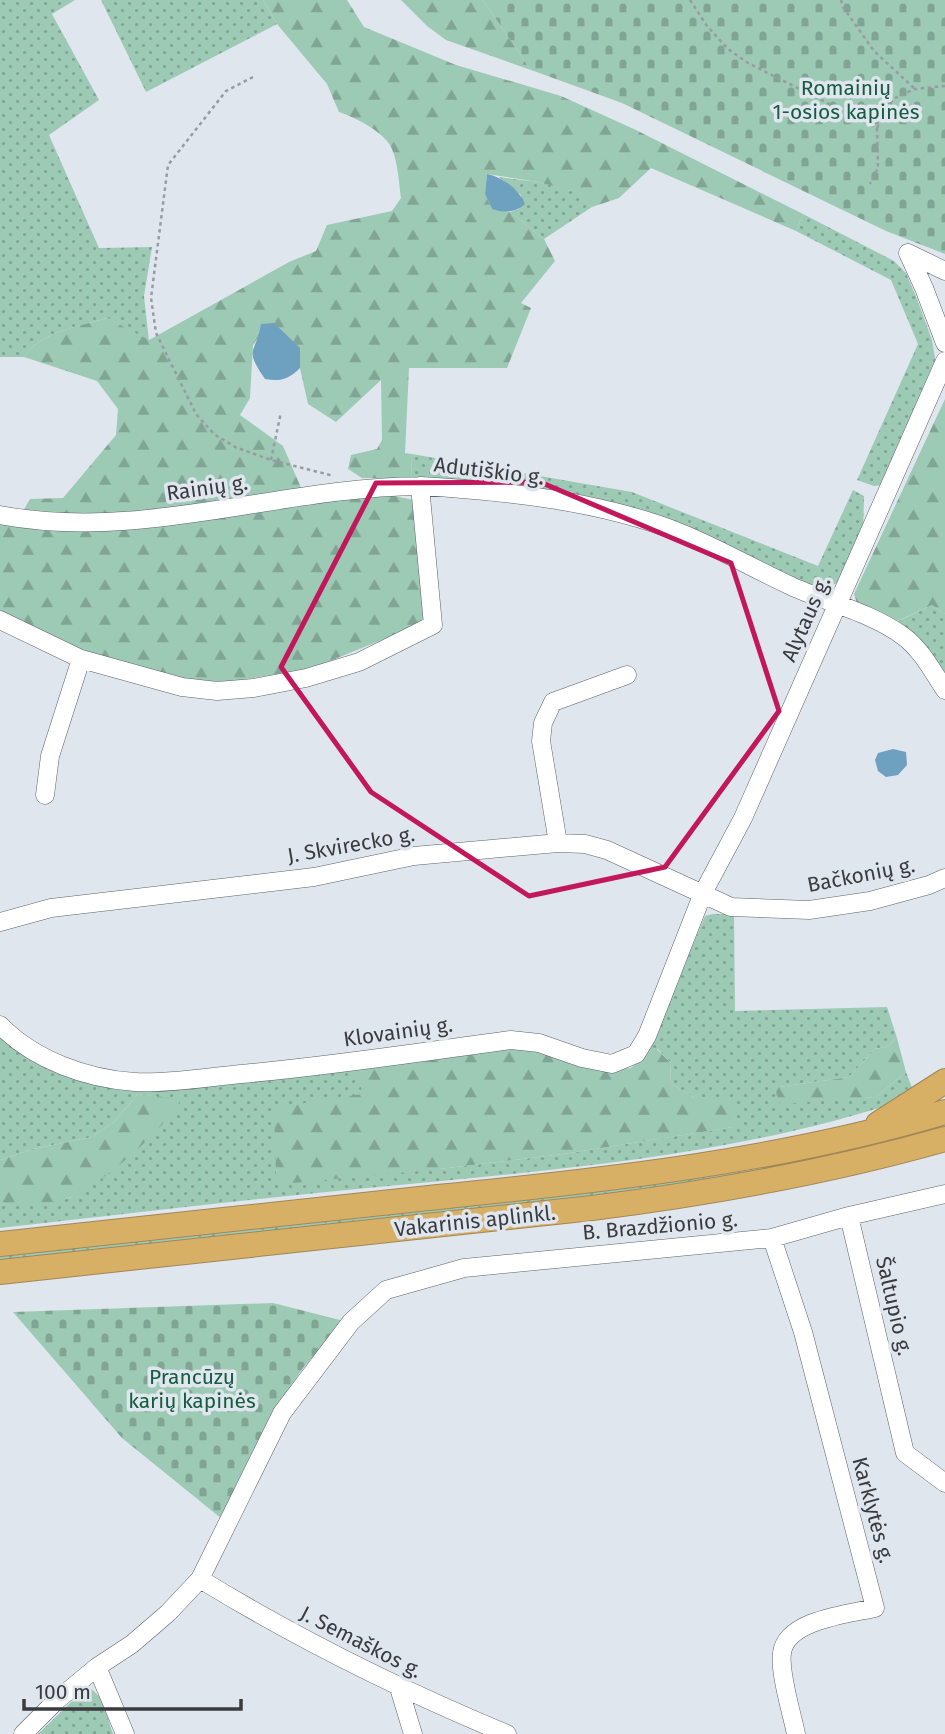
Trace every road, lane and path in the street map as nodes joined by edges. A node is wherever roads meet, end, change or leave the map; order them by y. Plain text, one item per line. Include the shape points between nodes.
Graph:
1 (690, 0) edge
2 (841, 0) edge
3 (253, 77) dead end
4 (945, 86) edge
5 (915, 89) junction
6 (877, 128) junction
7 (870, 184) dead end
8 (945, 271) edge
9 (945, 343) edge
10 (945, 361) edge
11 (281, 412) dead end
12 (271, 460) junction
13 (336, 476) dead end
14 (420, 486) junction
15 (0, 515) edge
16 (838, 605) junction
17 (0, 620) edge
18 (81, 659) junction
19 (627, 676) dead end
20 (945, 690) edge
21 (46, 795) dead end
22 (558, 843) junction
23 (945, 878) edge
24 (703, 893) junction
25 (0, 922) edge
26 (0, 1025) edge
27 (945, 1082) edge
28 (945, 1112) edge
29 (865, 1133) junction
30 (945, 1139) edge
31 (945, 1194) edge
32 (849, 1216) junction
33 (772, 1238) junction
34 (0, 1244) edge
35 (0, 1272) edge
36 (945, 1483) edge
37 (200, 1579) junction
38 (97, 1667) junction
39 (399, 1688) junction
40 (23, 1734) edge
41 (125, 1734) edge
42 (413, 1734) edge
43 (507, 1734) edge
44 (796, 1734) edge

1 - 6 path via 728,49 748,63
2 - 5 path via 874,51
3 - 12 path via 226,91 167,165 151,298 156,333 196,414 214,434 235,447
4 - 5 path
5 - 6 path via 893,99
6 - 7 path via 878,167
8 - 9 street via 908,253
10 - 16 street, Alytaus g.
11 - 12 path
12 - 13 path
14 - 15 street, Rainių g. via 374,486 149,519 63,523
14 - 16 street, Adutiškio g. via 575,504 639,519 681,533
14 - 18 street, Adutiškio g. via 433,625 359,662 254,688 217,691 182,687
16 - 20 street, Adutiškio g. via 904,636
16 - 24 street, Alytaus g. via 743,818
17 - 18 street, Adutiškio g.
18 - 21 street via 50,756
19 - 22 street via 553,702 543,723 541,741
22 - 24 street, J. Skvirecko g. via 607,850
22 - 25 street, J. Skvirecko g. via 414,856 314,877 51,908
23 - 24 street, Bačkonių g. via 870,901 809,910 731,907
24 - 26 street, Klovainių g. via 647,1036 636,1054 612,1063 511,1040 296,1069 135,1082 52,1062
27 - 29 highway
28 - 29 highway, Vakarinis aplinkl.
29 - 34 highway, Vakarinis aplinkl. via 700,1166 589,1182
30 - 35 highway, Vakarinis aplinkl. via 828,1169 687,1196
31 - 32 street
32 - 33 street, B. Brazdžionio g.
32 - 36 street, Šaltupio g. via 905,1453
33 - 37 street, B. Brazdžionio g. via 464,1268 386,1290 351,1322 282,1413
33 - 44 street, Karklytės g. via 803,1332 875,1608 808,1624 792,1635 782,1652
37 - 38 street, B. Brazdžionio g. via 132,1644
37 - 39 street, J. Semaškos g. via 271,1622
38 - 40 street, B. Brazdžionio g.
38 - 41 street
39 - 42 street
39 - 43 street, J. Semaškos g.

